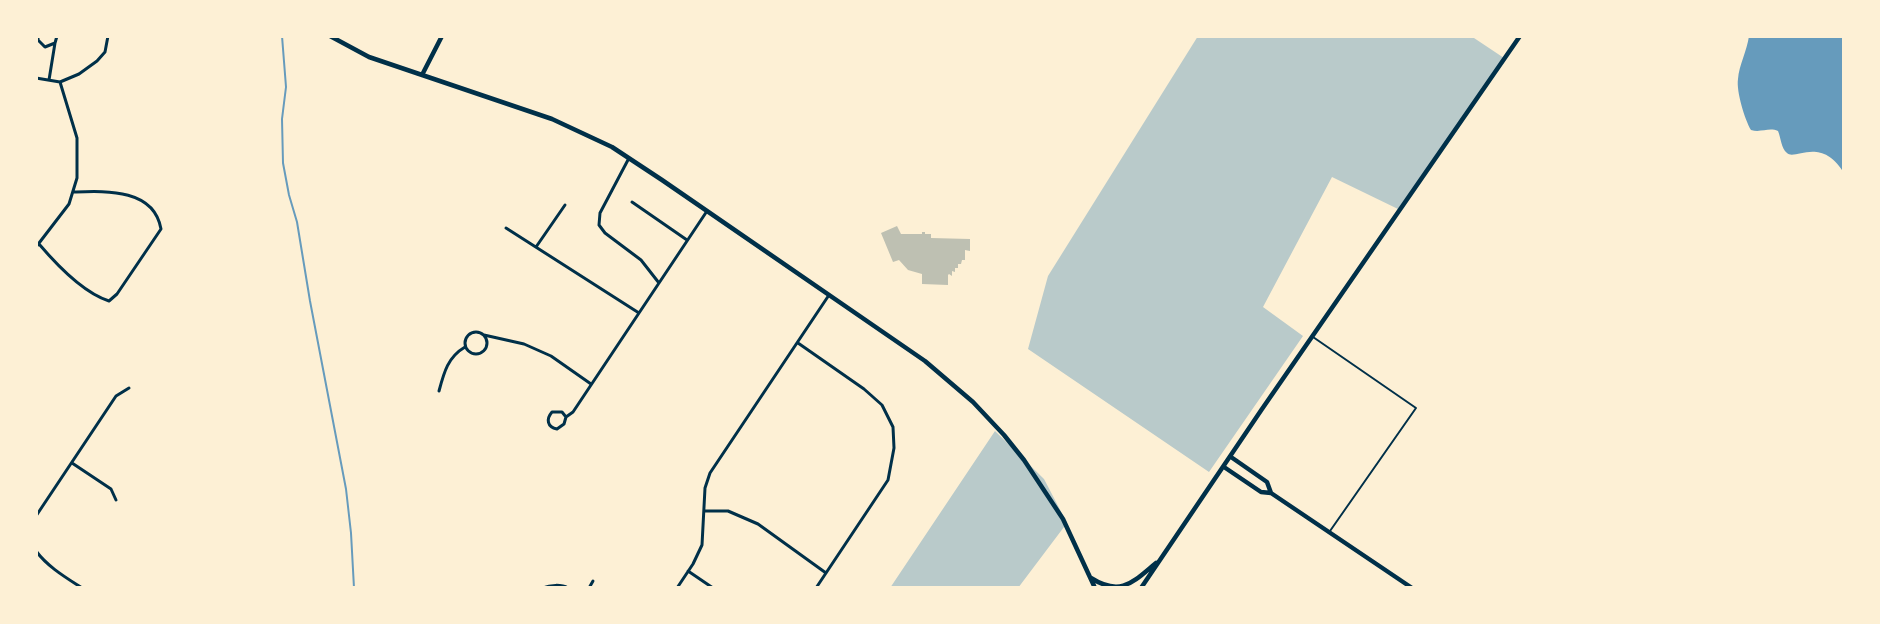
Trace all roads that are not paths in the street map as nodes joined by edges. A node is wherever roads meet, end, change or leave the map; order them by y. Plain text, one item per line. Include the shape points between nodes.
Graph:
1 (38, 36) edge
2 (57, 36) edge
3 (108, 36) edge
4 (330, 36) edge
5 (442, 36) edge
6 (1520, 36) edge
7 (56, 43) junction
8 (422, 75) junction
9 (36, 78) edge
10 (49, 80) junction
11 (60, 82) junction
12 (629, 158) junction
13 (73, 192) junction
14 (632, 202) dead end
15 (565, 205) dead end
16 (707, 211) junction
17 (506, 228) dead end
18 (688, 240) junction
19 (37, 245) edge
20 (536, 247) junction
21 (659, 283) junction
22 (829, 295) junction
23 (639, 313) junction
24 (484, 335) junction
25 (1313, 337) junction
26 (798, 343) junction
27 (465, 347) junction
28 (591, 384) junction
29 (129, 388) dead end
30 (439, 390) dead end
31 (566, 416) junction
32 (1231, 457) junction
33 (72, 463) junction
34 (1224, 467) junction
35 (1271, 492) junction
36 (116, 500) dead end
37 (704, 511) junction
38 (36, 516) edge
39 (1329, 533) junction
40 (36, 551) edge
41 (1160, 561) junction
42 (688, 571) junction
43 (826, 573) junction
44 (1090, 577) junction
45 (594, 581) dead end
46 (82, 588) edge
47 (543, 588) edge
48 (568, 588) edge
49 (589, 588) edge
50 (677, 588) edge
51 (713, 588) edge
52 (816, 588) edge
53 (1095, 588) edge
54 (1141, 588) edge
55 (1412, 588) edge

1 - 7 street via 45,47
2 - 7 street
3 - 11 street via 105,52 98,61
4 - 8 street via 369,57
5 - 8 street
6 - 25 street
7 - 10 street
8 - 12 street via 552,119
9 - 10 street
10 - 11 street
11 - 13 street via 78,138 77,178
12 - 16 street
12 - 21 street via 600,213 599,225 640,260
13 - 19 street via 69,204
13 - 19 street via 112,191 144,201 159,218 161,229 118,294 109,301 98,298
14 - 18 street
15 - 20 street
16 - 18 street
16 - 22 street
17 - 20 street
18 - 21 street
20 - 23 street
21 - 23 street
22 - 26 street
22 - 44 street via 926,361 1004,435 1045,490 1075,542
23 - 28 street
24 - 27 street via 477,331 470,333 465,339
24 - 27 street via 487,346 483,351 473,353
24 - 28 street via 524,344 551,356
25 - 32 street
25 - 39 lane via 1416,408
26 - 37 street via 710,473 705,488
26 - 43 street via 864,389 882,405 893,427 894,448 888,480
27 - 30 street via 453,356
28 - 31 street via 573,412
29 - 33 street via 116,396
31 - 31 street via 562,412 552,412 548,424 552,428 560,428
32 - 34 street
32 - 35 street via 1267,482
33 - 36 street via 111,489
33 - 38 street
34 - 35 street via 1261,492
34 - 41 street
35 - 39 street
37 - 42 street via 702,545
37 - 43 street via 728,511 758,524
39 - 55 street
40 - 46 street via 57,572
41 - 44 street via 1132,582 1115,588
41 - 54 street
42 - 50 street
42 - 51 street
43 - 52 street
44 - 53 street
45 - 49 street
47 - 48 street

